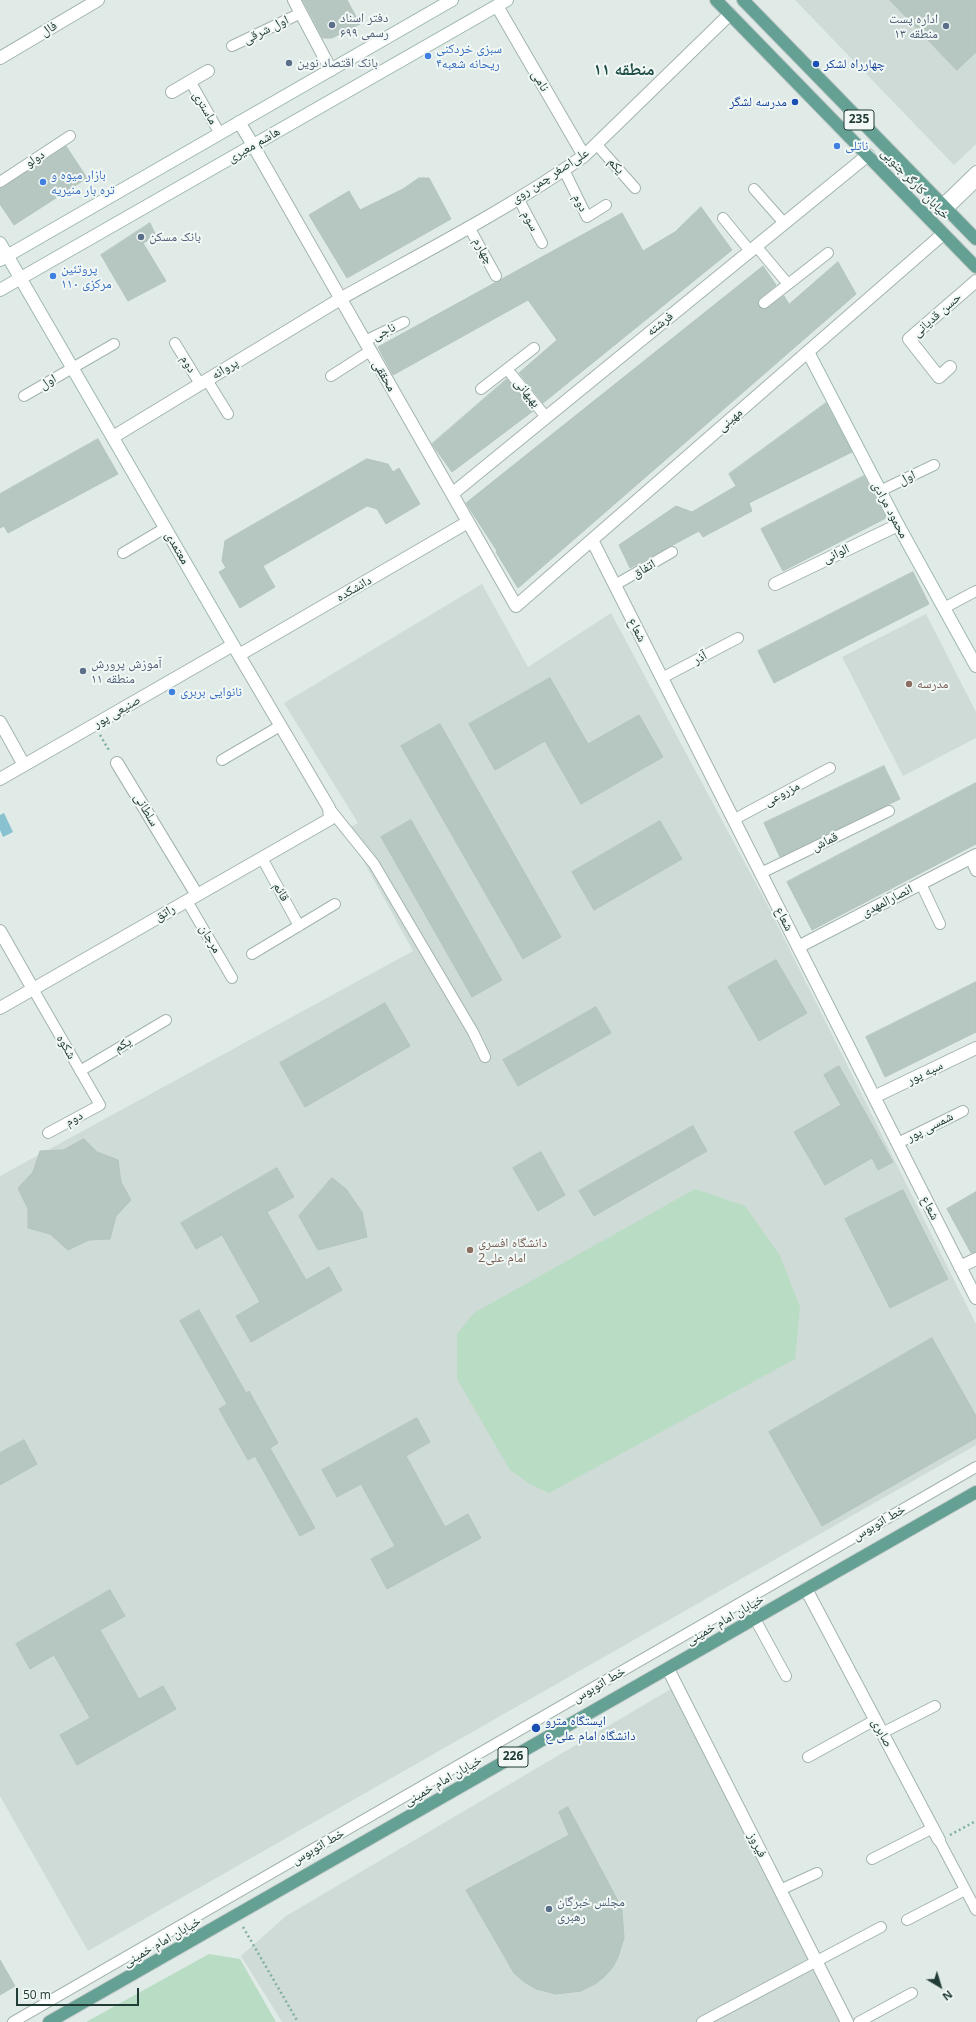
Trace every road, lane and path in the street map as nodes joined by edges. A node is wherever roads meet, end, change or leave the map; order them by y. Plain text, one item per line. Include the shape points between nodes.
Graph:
1 (98, 0) edge
2 (294, 0) edge
3 (452, 0) edge
4 (716, 0) edge
5 (743, 0) edge
6 (502, 3) edge
7 (301, 13) junction
8 (730, 14) junction
9 (232, 46) dead end
10 (0, 58) edge
11 (331, 70) junction
12 (208, 71) dead end
13 (190, 81) junction
14 (172, 92) dead end
15 (239, 122) junction
16 (220, 134) junction
17 (70, 136) dead end
18 (597, 145) junction
19 (252, 146) junction
20 (868, 155) junction
21 (584, 156) junction
22 (564, 170) junction
23 (976, 172) edge
24 (0, 182) edge
25 (976, 182) edge
26 (635, 188) dead end
27 (754, 189) dead end
28 (518, 198) junction
29 (606, 205) dead end
30 (944, 207) junction
31 (723, 218) dead end
32 (784, 223) junction
33 (469, 227) junction
34 (943, 234) junction
35 (976, 239) edge
36 (0, 243) edge
37 (542, 244) dead end
38 (753, 248) junction
39 (828, 253) dead end
40 (4, 258) edge
41 (976, 268) edge
42 (496, 276) dead end
43 (21, 278) junction
44 (976, 281) edge
45 (788, 284) junction
46 (0, 290) edge
47 (339, 300) junction
48 (764, 303) dead end
49 (404, 322) dead end
50 (175, 343) dead end
51 (114, 344) dead end
52 (367, 346) junction
53 (534, 348) dead end
54 (808, 352) junction
55 (950, 367) dead end
56 (73, 368) junction
57 (507, 369) junction
58 (331, 376) dead end
59 (204, 382) junction
60 (481, 389) dead end
61 (24, 396) dead end
62 (228, 414) dead end
63 (546, 417) junction
64 (113, 437) junction
65 (934, 465) dead end
66 (880, 491) junction
67 (452, 494) junction
68 (468, 522) junction
69 (898, 525) junction
70 (165, 528) junction
71 (592, 540) junction
72 (672, 552) dead end
73 (123, 553) dead end
74 (775, 584) dead end
75 (615, 586) junction
76 (976, 591) edge
77 (516, 606) joint
78 (944, 608) junction
79 (738, 638) dead end
80 (236, 650) junction
81 (976, 666) edge
82 (662, 678) junction
83 (0, 722) edge
84 (94, 726) junction
85 (280, 726) junction
86 (222, 760) dead end
87 (117, 762) joint
88 (24, 765) junction
89 (830, 768) dead end
90 (0, 779) edge
91 (889, 811) dead end
92 (329, 813) junction
93 (733, 820) junction
94 (973, 857) edge
95 (262, 858) junction
96 (976, 871) edge
97 (761, 873) junction
98 (920, 884) junction
99 (192, 898) junction
100 (335, 904) dead end
101 (940, 924) dead end
102 (299, 926) junction
103 (0, 931) edge
104 (798, 947) junction
105 (252, 954) dead end
106 (232, 978) dead end
107 (33, 989) junction
108 (0, 1008) edge
109 (166, 1020) dead end
110 (976, 1048) edge
111 (485, 1057) dead end
112 (80, 1071) junction
113 (874, 1097) junction
114 (100, 1104) joint
115 (963, 1111) dead end
116 (48, 1133) dead end
117 (898, 1144) junction
118 (976, 1259) edge
119 (960, 1267) junction
120 (976, 1298) edge
121 (976, 1468) edge
122 (976, 1492) edge
123 (806, 1589) junction
124 (755, 1619) junction
125 (668, 1669) junction
126 (786, 1676) dead end
127 (935, 1706) dead end
128 (875, 1720) junction
129 (882, 1733) junction
130 (808, 1757) dead end
131 (976, 1821) edge
132 (932, 1828) junction
133 (939, 1840) junction
134 (872, 1859) dead end
135 (817, 1873) dead end
136 (780, 1890) junction
137 (965, 1890) junction
138 (976, 1910) edge
139 (236, 1915) junction
140 (907, 1920) dead end
141 (881, 1927) dead end
142 (816, 1961) junction
143 (912, 1993) dead end
144 (13, 2022) edge
145 (49, 2022) edge
146 (298, 2022) edge
147 (704, 2022) edge
148 (847, 2022) edge
149 (859, 2022) edge

1 - 10 street, فال
2 - 7 street
3 - 11 street, هاشم معیری
4 - 8 main road, خیابان کارگر جنوبی / 235
5 - 30 main road, خیابان کارگر جنوبی / 235
6 - 19 street, هاشم معیری
6 - 21 street, نامی
7 - 9 lane, اول شرقی
7 - 11 street
8 - 18 street, علی‌اصغر چمن روی
8 - 20 main road, خیابان کارگر جنوبی / 235
11 - 15 street, هاشم معیری
12 - 13 street
13 - 14 street
13 - 16 lane, ماستری
15 - 16 street, هاشم معیری
15 - 19 street, محققی
16 - 40 street, هاشم معیری
17 - 24 lane, دولو
18 - 21 street, علی‌اصغر چمن روی
18 - 26 lane, یکم
19 - 43 street, هاشم معیری
19 - 47 street, محققی
20 - 32 street, فرشته
20 - 34 main road, خیابان کارگر جنوبی / 235
21 - 22 street, علی‌اصغر چمن روی
22 - 28 street, علی‌اصغر چمن روی
22 - 29 lane, دوم via 587,217
23 - 30 lane
25 - 30 lane
27 - 32 lane
28 - 33 street, علی‌اصغر چمن روی
28 - 37 lane, سوم
30 - 35 main road, خیابان کارگر جنوبی / 235
31 - 38 lane
32 - 38 street, فرشته
33 - 42 lane, چهارم
33 - 47 street, علی‌اصغر چمن روی
34 - 41 main road, خیابان کارگر جنوبی / 235
34 - 54 street, مهینی
36 - 40 street, معتمدی
38 - 45 lane
38 - 63 street, فرشته
39 - 45 lane
40 - 43 street, معتمدی
43 - 46 street, هاشم معیری
43 - 56 street, معتمدی
44 - 55 street, حسن قدیانی via 909,339 939,377
45 - 48 lane
47 - 52 street, محققی
47 - 59 street, پروانه
49 - 52 lane, ناجی
50 - 59 lane, دوم
51 - 56 lane, اول
52 - 58 lane, ناجی
52 - 67 street, محققی
53 - 57 lane
54 - 66 street, محمود مرادی
54 - 71 street, مهینی
56 - 61 lane, اول
56 - 64 street, معتمدی
57 - 60 lane
57 - 63 lane, بهبهانی
59 - 62 lane
59 - 64 street, پروانه
63 - 67 street, فرشته
64 - 70 street, معتمدی
65 - 66 lane, اول
66 - 69 street, محمود مرادی
67 - 68 street, محققی
68 - 77 street, محققی
68 - 80 street, دانشکده
69 - 74 street, الوانی
69 - 78 street, محمود مرادی
70 - 73 lane
70 - 80 street, معتمدی
71 - 75 street, شعاع
71 - 77 street, مهینی
72 - 75 lane, اتفاق
75 - 82 street, شعاع
76 - 78 lane
78 - 81 street, محمود مرادی
79 - 82 lane, آذر
80 - 84 street, صنیعی پور
80 - 85 street, معتمدی
82 - 93 street, شعاع
83 - 88 street
84 - 87 path
84 - 88 street, صنیعی پور
85 - 86 lane
85 - 92 street, معتمدی
87 - 99 street, سلطانی
88 - 90 street, صنیعی پور
89 - 93 lane, مزروعی
91 - 97 lane, قماش
92 - 95 street, راتق
92 - 111 lane via 374,864 473,1032
93 - 97 street, شعاع
94 - 96 lane
94 - 98 street, انصارالمهدی
95 - 99 street, راتق
95 - 102 lane, قائم
97 - 104 street, شعاع
98 - 101 lane
98 - 104 street, انصارالمهدی
99 - 106 lane, مرجان
99 - 107 street, راتق
100 - 102 lane
102 - 105 lane
103 - 107 street
104 - 113 street, شعاع
107 - 108 street, راتق
107 - 112 lane, شکوه
109 - 112 lane, یکم
110 - 113 street, سپه پور
112 - 114 lane, شکوه
113 - 117 street, شعاع
114 - 116 lane, دوم
115 - 117 lane, شمسی پور
117 - 119 street, شعاع
118 - 119 street
119 - 120 street, شعاع
121 - 144 lane, خط اتوبوس
122 - 123 main road, خیابان امام خمینی / 226
123 - 124 main road, خیابان امام خمینی / 226
123 - 128 street, صابری
124 - 125 main road, خیابان امام خمینی / 226
124 - 126 lane
125 - 136 street, فیروز
125 - 139 main road, خیابان امام خمینی / 226
127 - 129 lane
128 - 129 street, صابری
128 - 130 lane
129 - 132 street, صابری
131 - 133 path
132 - 133 street, صابری
132 - 134 lane
133 - 137 lane
135 - 136 lane
136 - 142 street, فیروز
137 - 138 lane
137 - 140 lane
139 - 145 main road, خیابان امام خمینی / 226
139 - 146 path
141 - 142 lane
142 - 147 lane
142 - 148 street, فیروز
143 - 149 lane

